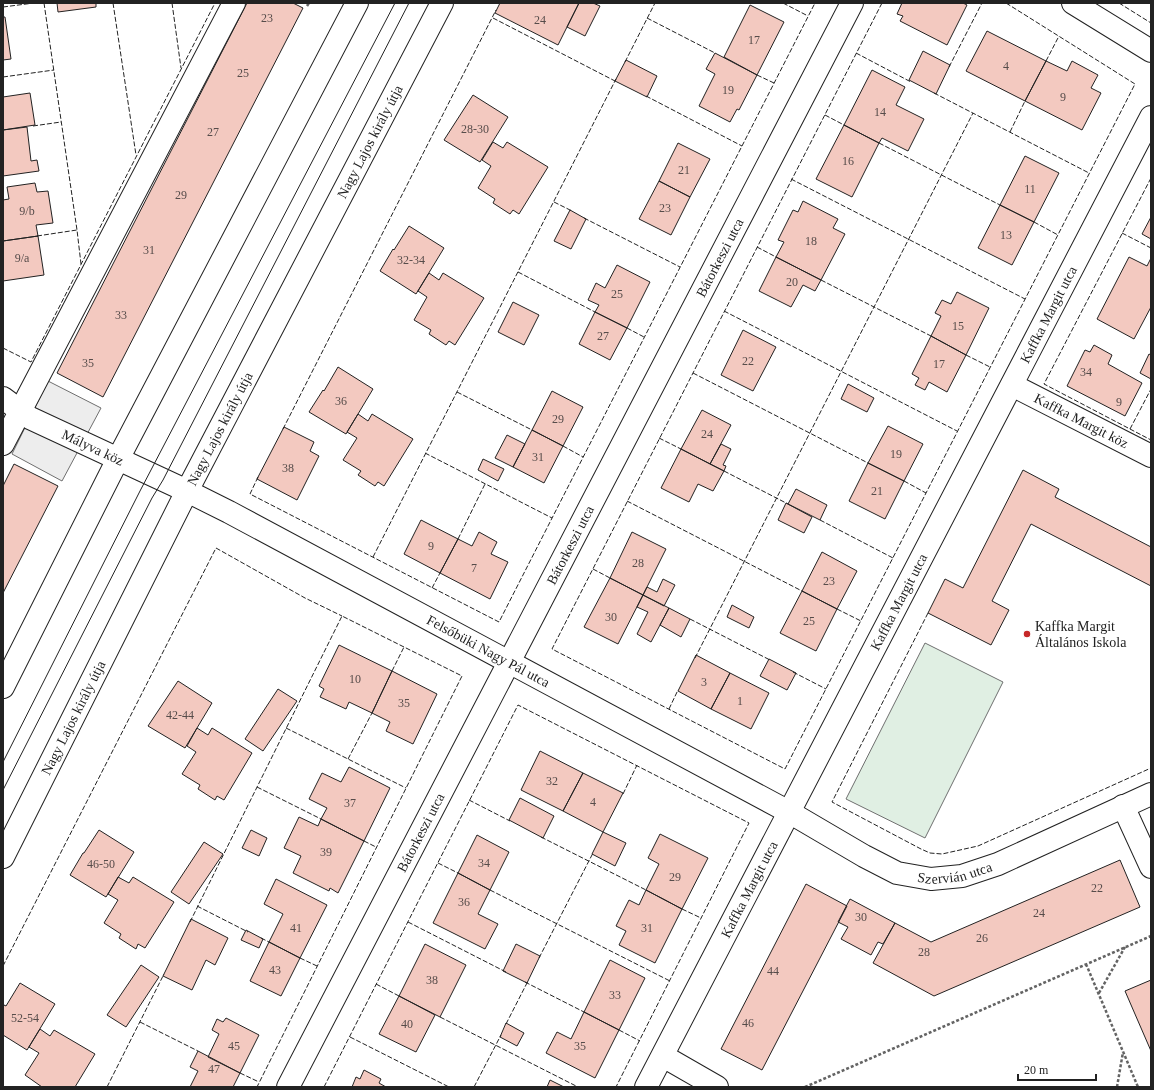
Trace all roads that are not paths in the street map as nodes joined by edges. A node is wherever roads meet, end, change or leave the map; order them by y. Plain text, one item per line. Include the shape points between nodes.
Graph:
1 (234, 3) edge
2 (357, 3) edge
3 (442, 3) edge
4 (852, 3) edge
5 (1073, 3) edge
6 (1151, 51) edge
7 (1151, 117) edge
8 (1012, 385) junction
9 (3, 398) edge
10 (20, 411) junction
11 (3, 444) edge
12 (1151, 456) edge
13 (118, 459) junction
14 (187, 491) junction
15 (509, 663) junction
16 (3, 687) edge
17 (1151, 794) edge
18 (1124, 806) junction
19 (789, 812) junction
20 (3, 857) edge
21 (1151, 867) edge
22 (662, 1056) junction
23 (288, 1087) edge
24 (646, 1087) edge
25 (717, 1087) edge

1 - 10 street
2 - 13 street
3 - 14 street, Nagy Lajos király útja
4 - 15 street, Bátorkeszi utca
5 - 6 street
7 - 8 street, Kaffka Margit utca
8 - 12 street, Kaffka Margit köz
8 - 19 street, Kaffka Margit utca
9 - 10 street, Mályva köz
10 - 11 street
10 - 13 street, Mályva köz
13 - 14 street, Mályva köz
13 - 16 street
14 - 15 street, Felsőbüki Nagy Pál utca
14 - 20 street, Nagy Lajos király útja
15 - 19 street, Felsőbüki Nagy Pál utca
15 - 23 street, Bátorkeszi utca
17 - 18 street, Szervián utca
18 - 19 street, Szervián utca via 998,864 962,876 931,879 897,873
18 - 21 street
19 - 22 street, Kaffka Margit utca
22 - 24 street, Kaffka Margit utca
22 - 25 street

